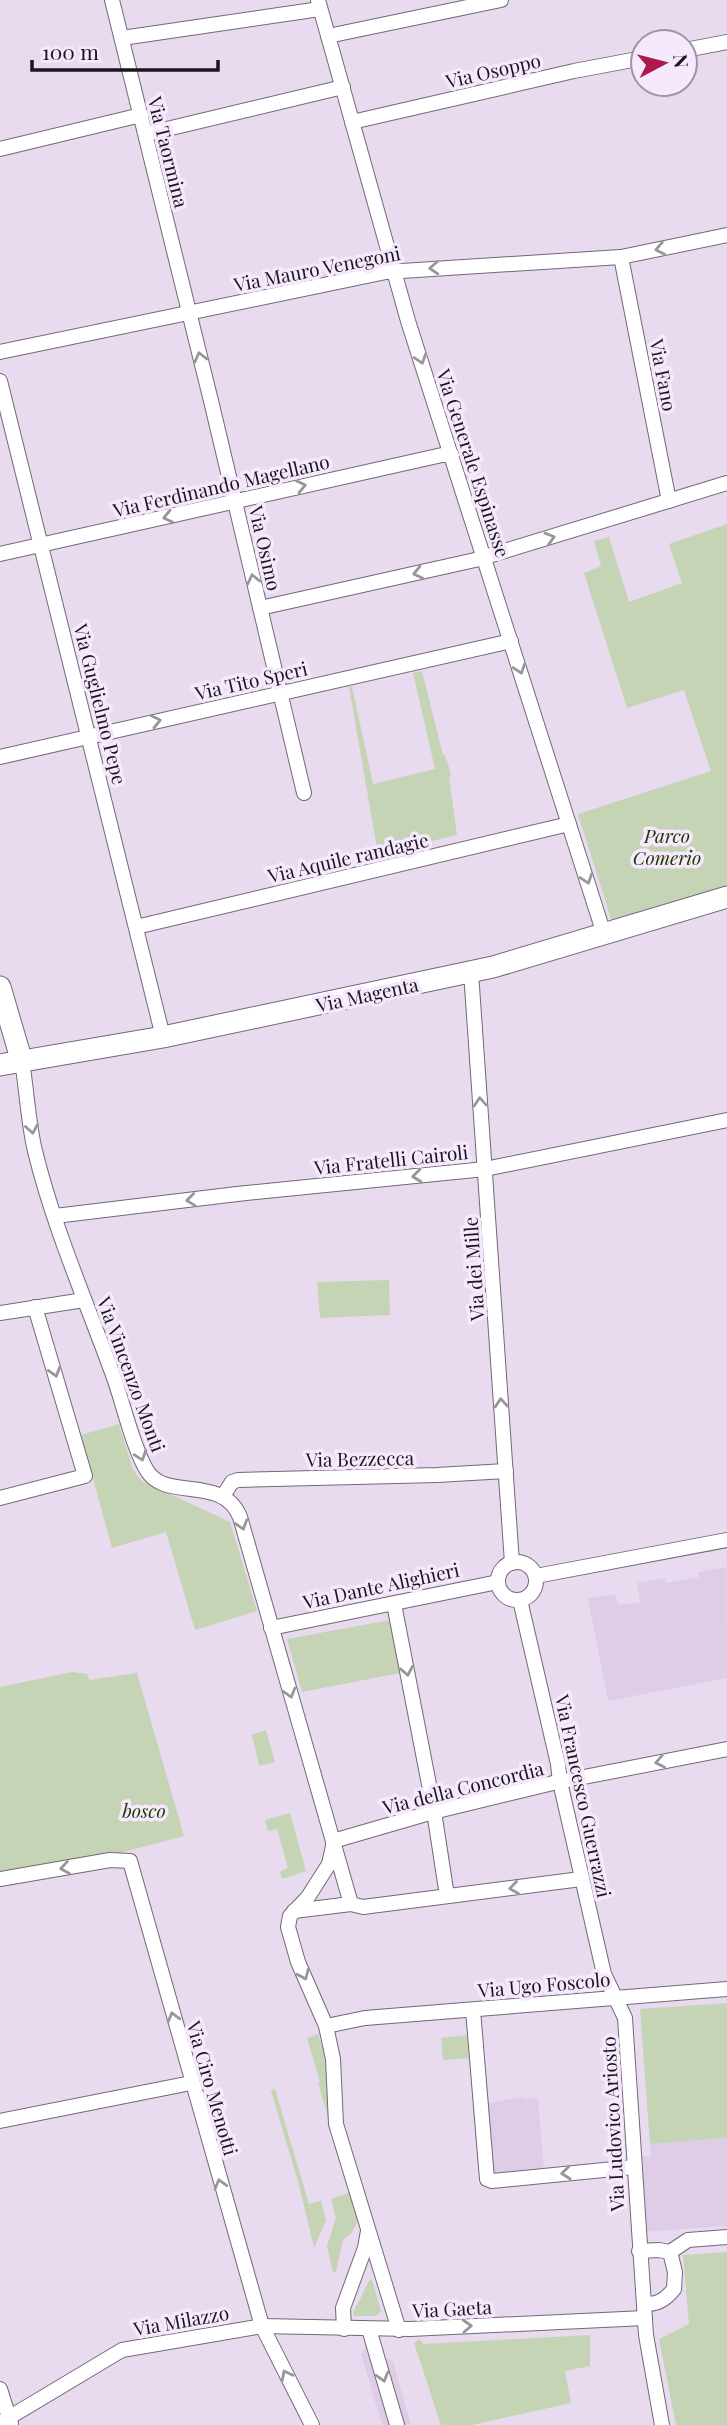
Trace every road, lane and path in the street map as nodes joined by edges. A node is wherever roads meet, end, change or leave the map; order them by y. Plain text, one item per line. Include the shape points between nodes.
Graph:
1 (112, 0) edge
2 (501, 0) edge
3 (319, 4) edge
4 (328, 36) junction
5 (122, 38) junction
6 (727, 42) edge
7 (699, 47) edge
8 (629, 61) edge
9 (342, 88) junction
10 (141, 115) junction
11 (352, 122) junction
12 (146, 134) junction
13 (0, 149) edge
14 (727, 236) edge
15 (621, 257) junction
16 (393, 271) junction
17 (189, 313) junction
18 (0, 352) edge
19 (0, 381) edge
20 (452, 455) junction
21 (727, 483) edge
22 (669, 501) junction
23 (235, 502) junction
24 (41, 545) junction
25 (0, 554) edge
26 (484, 558) junction
27 (260, 608) junction
28 (511, 641) junction
29 (280, 693) junction
30 (89, 736) junction
31 (0, 757) edge
32 (303, 793) dead end
33 (569, 824) junction
34 (727, 897) edge
35 (136, 927) junction
36 (604, 934) junction
37 (471, 972) junction
38 (0, 987) edge
39 (163, 1037) junction
40 (22, 1062) junction
41 (0, 1065) edge
42 (727, 1120) edge
43 (485, 1169) junction
44 (55, 1216) junction
45 (84, 1300) junction
46 (35, 1307) junction
47 (0, 1313) edge
48 (506, 1471) junction
49 (223, 1496) junction
50 (0, 1498) edge
51 (727, 1540) edge
52 (512, 1563) junction
53 (536, 1576) junction
54 (498, 1582) junction
55 (520, 1600) junction
56 (394, 1604) junction
57 (271, 1628) junction
58 (727, 1749) edge
59 (559, 1782) junction
60 (433, 1812) junction
61 (333, 1841) junction
62 (0, 1879) edge
63 (581, 1879) junction
64 (447, 1896) junction
65 (357, 1905) junction
66 (294, 1911) junction
67 (727, 1989) edge
68 (617, 1997) junction
69 (473, 2010) junction
70 (326, 2026) junction
71 (191, 2083) junction
72 (0, 2121) edge
73 (634, 2167) junction
74 (368, 2230) junction
75 (727, 2237) edge
76 (639, 2251) junction
77 (670, 2252) junction
78 (357, 2269) junction
79 (383, 2278) junction
80 (644, 2303) junction
81 (645, 2318) junction
82 (262, 2326) junction
83 (344, 2329) junction
84 (369, 2329) junction
85 (399, 2330) junction
86 (0, 2389) edge
87 (7, 2422) edge
88 (312, 2425) edge
89 (397, 2425) edge
90 (662, 2425) edge

1 - 5 street, Via Taormina
2 - 4 street
3 - 4 street, Via Generale Espinasse
3 - 5 street
4 - 9 street, Via Generale Espinasse
5 - 10 street, Via Taormina
6 - 7 street
8 - 11 street, Via Osoppo
9 - 11 street, Via Generale Espinasse
9 - 12 street
10 - 12 street, Via Taormina
10 - 13 street
11 - 16 street, Via Generale Espinasse
12 - 17 street, Via Taormina
14 -> 15 street, Via Mauro Venegoni
15 -> 16 street, Via Mauro Venegoni
15 - 22 street, Via Fano
16 - 17 street, Via Mauro Venegoni
16 -> 20 street, Via Generale Espinasse
17 - 18 street, Via Mauro Venegoni
23 -> 17 street, Via Osimo
19 - 24 street, Via Guglielmo Pepe
23 -> 20 street, Via Ferdinando Magellano
20 - 26 street, Via Generale Espinasse
21 - 22 street
26 -> 22 street
23 -> 24 street, Via Ferdinando Magellano
27 -> 23 street, Via Osimo
24 - 25 street, Via Ferdinando Magellano
24 - 30 street, Via Guglielmo Pepe
26 -> 27 street
26 - 28 street, Via Generale Espinasse
27 - 29 street, Via Osimo
28 - 29 street, Via Tito Speri
28 -> 33 street, Via Generale Espinasse
30 -> 29 street, Via Tito Speri
29 - 32 street, Via Osimo
30 - 31 street, Via Tito Speri
30 - 35 street, Via Guglielmo Pepe
33 - 35 street, Via Aquile randagie
33 -> 36 street, Via Generale Espinasse
34 - 36 street, Via Magenta
35 - 39 street, Via Guglielmo Pepe
36 - 37 street, Via Magenta
37 - 39 street, Via Magenta
43 -> 37 street, Via dei Mille
38 - 40 street
39 - 40 street, Via Magenta
40 - 41 street, Via Magenta
40 -> 44 street, Via Vincenzo Monti via 35,1152
42 - 43 street, Via Fratelli Cairoli
43 -> 44 street, Via Fratelli Cairoli
48 -> 43 street, Via dei Mille
44 - 45 street, Via Vincenzo Monti
45 - 46 street
45 -> 49 street, Via Vincenzo Monti via 148,1472 168,1484
46 - 47 street
46 -> 50 street via 84,1478
48 - 49 street, Via Bezzecca via 238,1480
48 - 52 street, Via dei Mille
49 -> 57 street via 240,1517
51 - 53 street
52 - 53 street via 528,1565
52 - 54 street via 502,1570
53 - 55 street via 535,1590
54 - 55 street via 506,1597
54 - 56 street, Via Dante Alighieri
55 - 59 street, Via Francesco Guerrazzi
56 - 57 street, Via Dante Alighieri
56 -> 60 street
57 -> 61 street
58 -> 59 street, Via della Concordia
59 - 60 street, Via della Concordia
59 - 63 street, Via Francesco Guerrazzi
60 - 61 street, Via della Concordia
60 - 64 street
61 - 65 street
61 - 66 street via 329,1864
71 -> 62 street, Via Ciro Menotti via 130,1861 110,1860
63 -> 64 street
63 - 68 street, Via Francesco Guerrazzi via 604,1974
64 - 65 street
65 - 66 street
66 -> 70 street via 288,1927
67 - 68 street, Via Ugo Foscolo
68 - 69 street, Via Ugo Foscolo
68 - 73 street, Via Ludovico Ariosto via 625,2018
69 - 70 street, Via Ugo Foscolo via 365,2018
73 -> 69 street via 488,2180
70 - 74 street via 337,2124
71 - 72 street
82 -> 71 street, Via Ciro Menotti
73 - 76 street, Via Ludovico Ariosto
74 - 78 street
74 - 79 street
75 - 77 street via 688,2240
76 - 77 street
76 - 80 street, Via Ludovico Ariosto
77 - 80 street via 674,2289 662,2301
78 - 79 street via 375,2269
78 - 83 street via 343,2308
79 - 85 street
80 - 81 street, Via Ludovico Ariosto
85 -> 81 street, Via Gaeta
81 - 90 street, Via Ludovico Ariosto
82 - 83 street, Via Gaeta
82 - 87 street, Via Milazzo via 122,2350
88 -> 82 street, Via Ciro Menotti
83 - 84 street, Via Gaeta
84 - 85 street, Via Gaeta
84 -> 89 street
86 - 87 street

